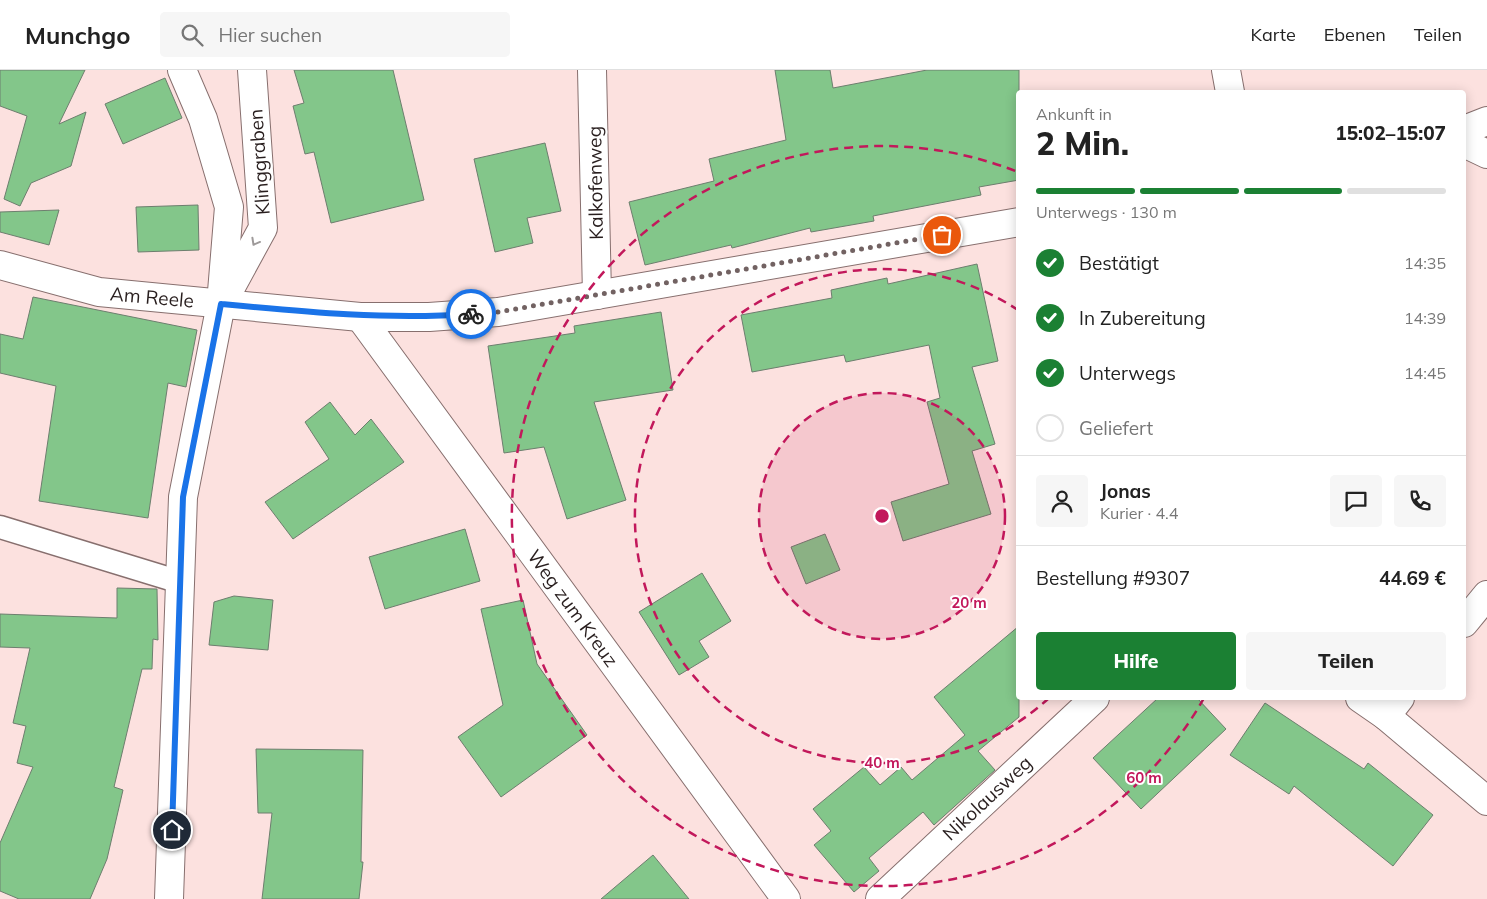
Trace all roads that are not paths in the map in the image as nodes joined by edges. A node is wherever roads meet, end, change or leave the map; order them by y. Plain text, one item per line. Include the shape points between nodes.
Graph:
1 (182, 70) edge
2 (252, 70) edge
3 (592, 70) edge
4 (1226, 70) edge
5 (1230, 90) edge
6 (1487, 121) edge
7 (1466, 129) edge
8 (1466, 144) edge
9 (1487, 154) edge
10 (1016, 223) edge
11 (0, 265) edge
12 (598, 295) junction
13 (221, 304) junction
14 (360, 317) junction
15 (0, 527) edge
16 (180, 582) junction
17 (1487, 595) edge
18 (1466, 621) edge
19 (1093, 700) edge
20 (1367, 700) edge
21 (1393, 707) edge
22 (1487, 801) edge
23 (169, 899) edge
24 (786, 899) edge
25 (880, 899) edge

1 - 13 street via 203,119 229,207
2 -> 13 street, Klinggraben via 263,228
3 - 12 street, Kalkofenweg
4 - 5 street
6 - 7 street
8 - 9 street
10 - 12 street, Am Reele
11 - 13 street, Am Reele via 99,292
12 - 14 street, Am Reele via 498,312
13 - 14 street, Am Reele
13 - 16 street via 183,497
14 - 24 street, Weg zum Kreuz
15 - 16 lane
16 - 23 street
17 - 18 street
19 - 25 street, Nikolausweg
20 - 21 street
21 - 22 street

